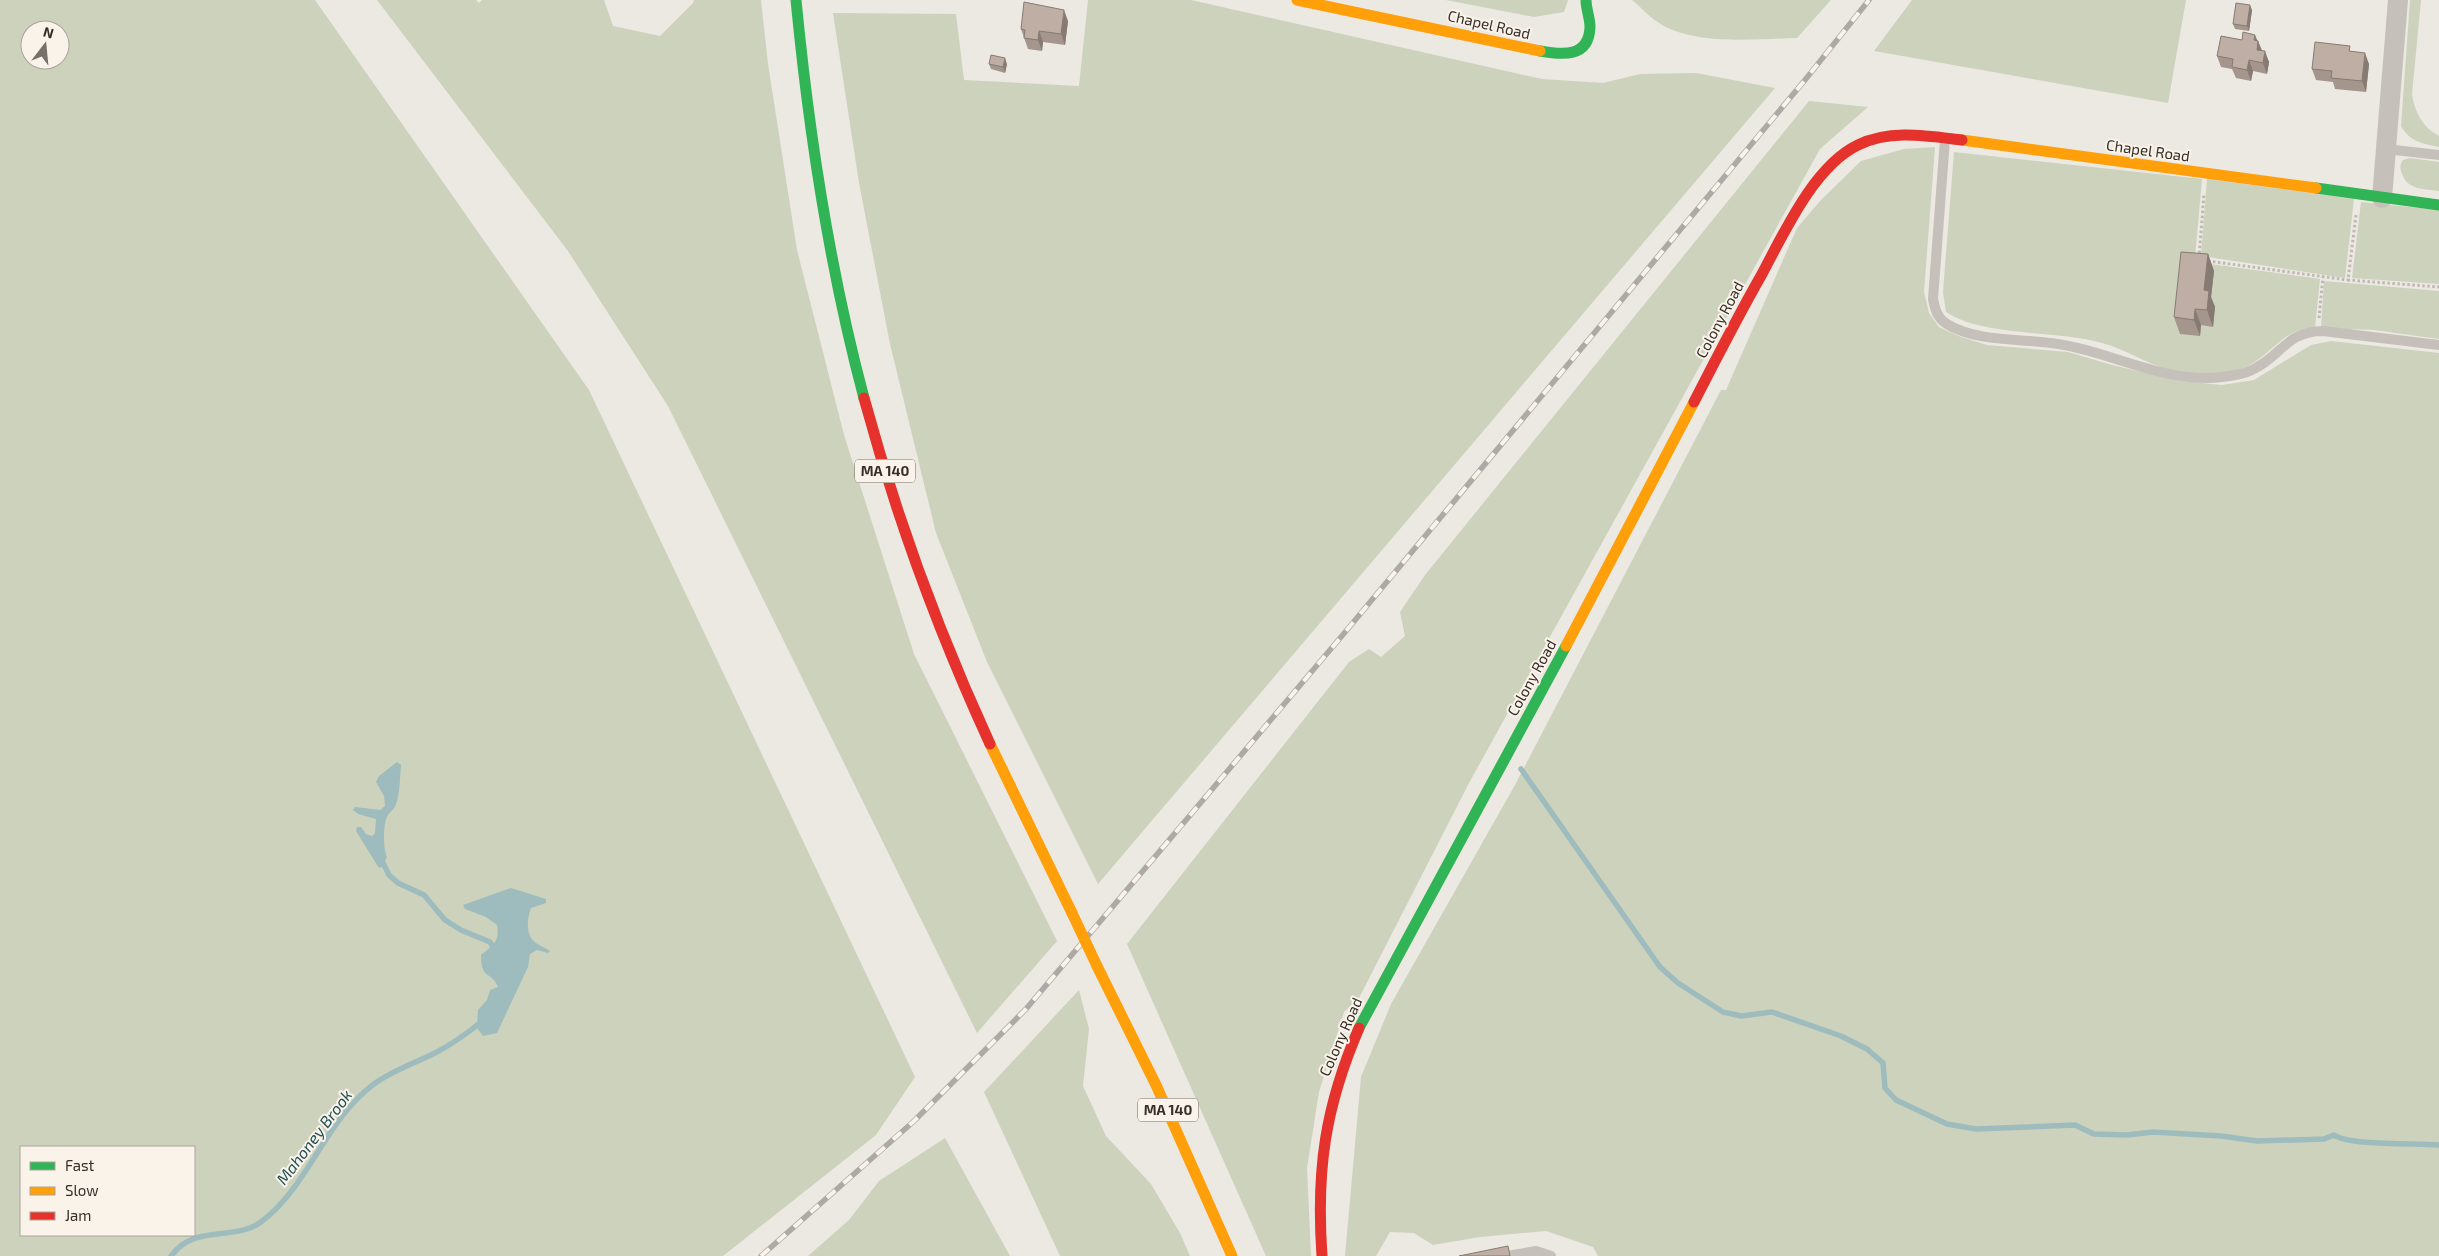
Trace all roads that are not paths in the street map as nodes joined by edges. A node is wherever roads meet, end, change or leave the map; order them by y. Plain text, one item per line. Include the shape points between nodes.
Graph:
1 (796, 0) edge
2 (1297, 0) edge
3 (1586, 0) edge
4 (2398, 0) edge
5 (1945, 137) junction
6 (1854, 146) joint
7 (2386, 149) junction
8 (2439, 155) edge
9 (2382, 198) junction
10 (2439, 205) edge
11 (2439, 345) edge
12 (1232, 1256) edge
13 (1322, 1256) edge
14 (1508, 1256) edge
15 (1552, 1256) edge

1 - 12 main road, MA 140, bridge via 812,146 842,315 914,558 973,706 1164,1102
2 - 3 main road, Chapel Road via 1558,54 1573,54 1585,45 1591,30
4 - 7 street
5 - 6 main road, Chapel Road via 1888,136 1861,141
5 - 9 main road, Chapel Road
5 - 11 lane via 1933,299 1937,314 1947,324 1993,337 2054,343 2197,378 2251,371 2306,332
6 - 13 main road, Colony Road via 1826,171 1791,222 1731,329 1563,654 1361,1023 1340,1074 1326,1121 1320,1184
7 - 8 lane
7 - 9 street
9 - 10 main road, Chapel Road
14 - 15 lane via 1536,1251

